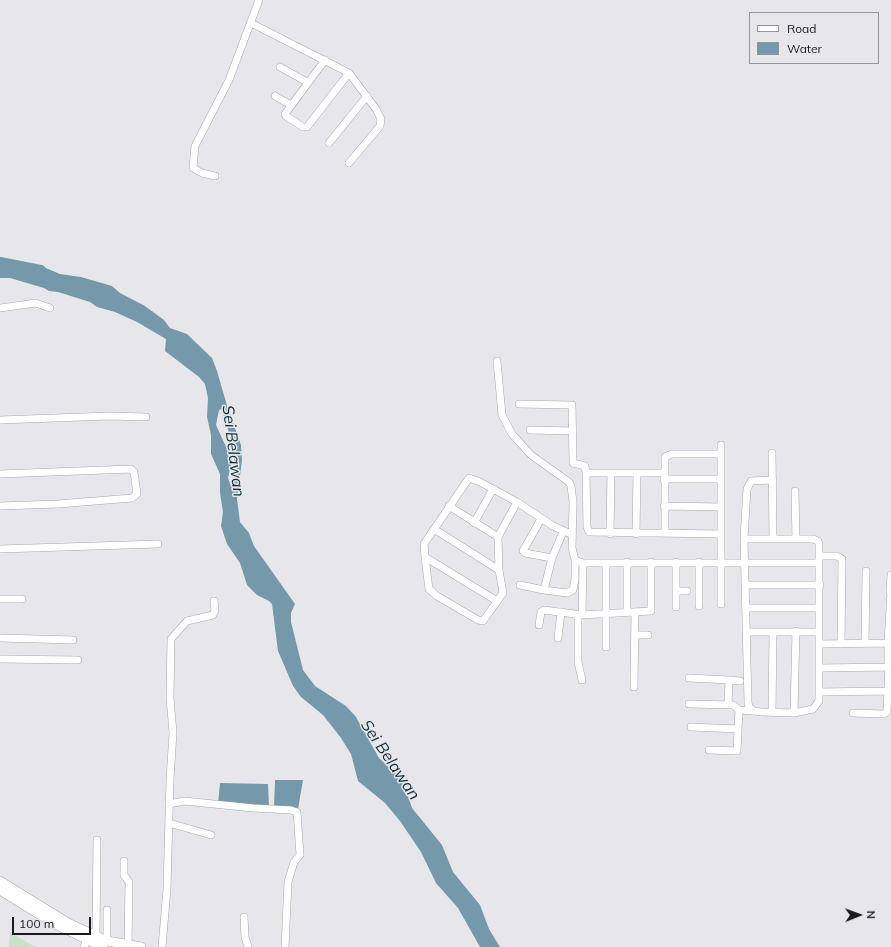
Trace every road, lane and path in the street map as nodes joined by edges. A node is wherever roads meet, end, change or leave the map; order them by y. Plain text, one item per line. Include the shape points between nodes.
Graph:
1 (259, 0) edge
2 (251, 23) junction
3 (325, 60) junction
4 (280, 67) dead end
5 (349, 72) junction
6 (308, 82) junction
7 (276, 96) dead end
8 (367, 96) junction
9 (291, 105) junction
10 (329, 143) dead end
11 (349, 163) dead end
12 (215, 176) dead end
13 (0, 308) edge
14 (50, 308) dead end
15 (496, 362) dead end
16 (519, 404) dead end
17 (146, 417) dead end
18 (0, 420) edge
19 (530, 430) dead end
20 (572, 431) junction
21 (721, 445) dead end
22 (772, 453) dead end
23 (721, 454) junction
24 (611, 472) junction
25 (586, 473) junction
26 (637, 473) junction
27 (0, 474) edge
28 (664, 476) junction
29 (720, 479) junction
30 (773, 480) junction
31 (493, 489) junction
32 (795, 491) dead end
33 (517, 502) junction
34 (0, 506) edge
35 (449, 506) junction
36 (664, 506) junction
37 (720, 508) junction
38 (540, 519) junction
39 (474, 523) junction
40 (434, 529) junction
41 (563, 532) junction
42 (665, 533) junction
43 (571, 534) junction
44 (610, 534) junction
45 (636, 534) junction
46 (721, 534) junction
47 (498, 537) junction
48 (744, 539) junction
49 (773, 539) junction
50 (796, 539) junction
51 (158, 544) dead end
52 (0, 549) edge
53 (424, 557) junction
54 (552, 558) junction
55 (575, 560) junction
56 (819, 560) junction
57 (627, 562) junction
58 (650, 562) junction
59 (676, 562) junction
60 (699, 562) junction
61 (721, 562) junction
62 (583, 563) junction
63 (606, 563) junction
64 (745, 563) junction
65 (499, 570) junction
66 (866, 571) dead end
67 (891, 575) edge
68 (520, 585) dead end
69 (746, 585) junction
70 (820, 585) junction
71 (544, 590) junction
72 (676, 591) junction
73 (687, 591) dead end
74 (891, 591) edge
75 (0, 598) edge
76 (22, 599) dead end
77 (214, 601) dead end
78 (497, 601) junction
79 (721, 604) dead end
80 (699, 606) dead end
81 (676, 607) dead end
82 (746, 608) junction
83 (819, 608) junction
84 (561, 612) junction
85 (627, 612) junction
86 (635, 612) junction
87 (580, 615) junction
88 (605, 615) junction
89 (538, 625) dead end
90 (796, 631) junction
91 (747, 632) junction
92 (773, 632) junction
93 (818, 632) junction
94 (636, 635) junction
95 (648, 635) dead end
96 (0, 638) edge
97 (558, 638) dead end
98 (73, 640) dead end
99 (888, 643) junction
100 (819, 644) junction
101 (841, 644) junction
102 (865, 644) junction
103 (606, 647) dead end
104 (0, 660) edge
105 (78, 660) dead end
106 (890, 667) edge
107 (820, 668) junction
108 (689, 678) dead end
109 (582, 680) dead end
110 (729, 680) junction
111 (740, 681) dead end
112 (634, 687) dead end
113 (819, 692) junction
114 (888, 696) edge
115 (689, 704) dead end
116 (728, 705) junction
117 (739, 710) junction
118 (754, 711) junction
119 (772, 713) junction
120 (794, 713) junction
121 (853, 713) dead end
122 (691, 727) dead end
123 (738, 729) junction
124 (709, 750) dead end
125 (169, 804) junction
126 (169, 823) junction
127 (211, 835) dead end
128 (97, 840) dead end
129 (124, 861) dead end
130 (0, 881) edge
131 (0, 890) edge
132 (107, 910) dead end
133 (244, 917) dead end
134 (77, 931) junction
135 (96, 936) junction
136 (85, 944) edge
137 (105, 944) edge
138 (128, 945) junction
139 (141, 947) edge
140 (162, 947) edge
141 (248, 947) edge
142 (285, 947) edge

1 - 2 street
2 - 3 street
2 - 12 street via 228,80 195,146 193,168
3 - 5 street
3 - 6 street
4 - 6 street
5 - 8 street
5 - 9 street via 307,127 286,116
6 - 9 street
7 - 9 street
8 - 10 street
8 - 11 street via 382,122
13 - 14 street via 36,302
15 - 43 street via 502,415 512,434 531,454 571,486
16 - 20 street via 569,404 572,409
17 - 18 street
19 - 20 street
20 - 25 street via 573,464 585,466
21 - 23 street
22 - 30 street
23 - 28 street via 666,455
23 - 29 street
24 - 25 street
24 - 26 street
24 - 44 street
25 - 44 street via 588,530 591,533
26 - 28 street
26 - 45 street
27 - 34 street via 131,469 134,472 137,493 127,498
28 - 29 street
28 - 36 street
29 - 37 street
30 - 48 street via 754,480 748,485
30 - 49 street
31 - 33 street
31 - 35 street via 469,478
31 - 39 street
32 - 50 street
33 - 38 street
33 - 47 street
35 - 39 street
35 - 40 street
36 - 37 street
36 - 42 street
37 - 46 street
38 - 41 street
38 - 54 street via 523,552
39 - 47 street
40 - 53 street via 424,544
40 - 65 street
41 - 43 street
41 - 54 street
42 - 45 street
42 - 46 street
43 - 55 street via 572,556
44 - 45 street
46 - 61 street
47 - 65 street
48 - 49 street
48 - 64 street
49 - 50 street
50 - 56 street via 818,541
51 - 52 street
53 - 78 street
53 - 78 street via 429,589 444,600 480,621
54 - 71 street
55 - 62 street
55 - 71 street via 573,590 567,593
56 - 64 street
56 - 70 street
56 - 101 street via 837,556 842,558
57 - 58 street
57 - 63 street
57 - 85 street
58 - 59 street
58 - 86 street via 651,611
59 - 60 street
59 - 72 street
60 - 61 street
60 - 80 street
61 - 64 street
61 - 79 street
62 - 63 street
62 - 87 street
63 - 88 street
64 - 69 street
65 - 78 street via 504,590
66 - 102 street
67 - 74 street
68 - 71 street
69 - 70 street
69 - 82 street
70 - 83 street
72 - 73 street
72 - 81 street
74 - 99 street
75 - 76 street
77 - 125 street via 213,615 187,621 171,639 170,698 173,733
82 - 83 street
82 - 91 street
83 - 93 street
84 - 87 street
84 - 89 street via 542,611
84 - 97 street
85 - 86 street
85 - 88 street
86 - 94 street
87 - 88 street
87 - 109 street via 578,662
88 - 103 street
90 - 92 street
90 - 93 street
90 - 120 street
91 - 92 street
91 - 118 street via 748,702
92 - 119 street
93 - 100 street
94 - 95 street
94 - 112 street
96 - 98 street
99 - 102 street
99 - 106 street
100 - 101 street
100 - 107 street
101 - 102 street
104 - 105 street
106 - 107 street
106 - 114 street
107 - 113 street
108 - 110 street
110 - 111 street
110 - 116 street
113 - 114 street
113 - 120 street via 819,701 813,710
114 - 121 street via 887,711 884,714
115 - 116 street
116 - 117 street
117 - 118 street
117 - 123 street
118 - 119 street
119 - 120 street
122 - 123 street
123 - 124 street via 737,751
125 - 126 street
125 - 142 street via 184,801 297,812 300,855 294,862 288,882
126 - 127 street
126 - 140 street via 168,889
128 - 135 street
129 - 138 street via 124,875 129,882
130 - 134 main road
131 - 134 main road
132 - 137 street
133 - 141 street
134 - 135 main road
134 - 136 main road
135 - 137 main road
136 - 137 main road
137 - 138 main road
138 - 139 main road

